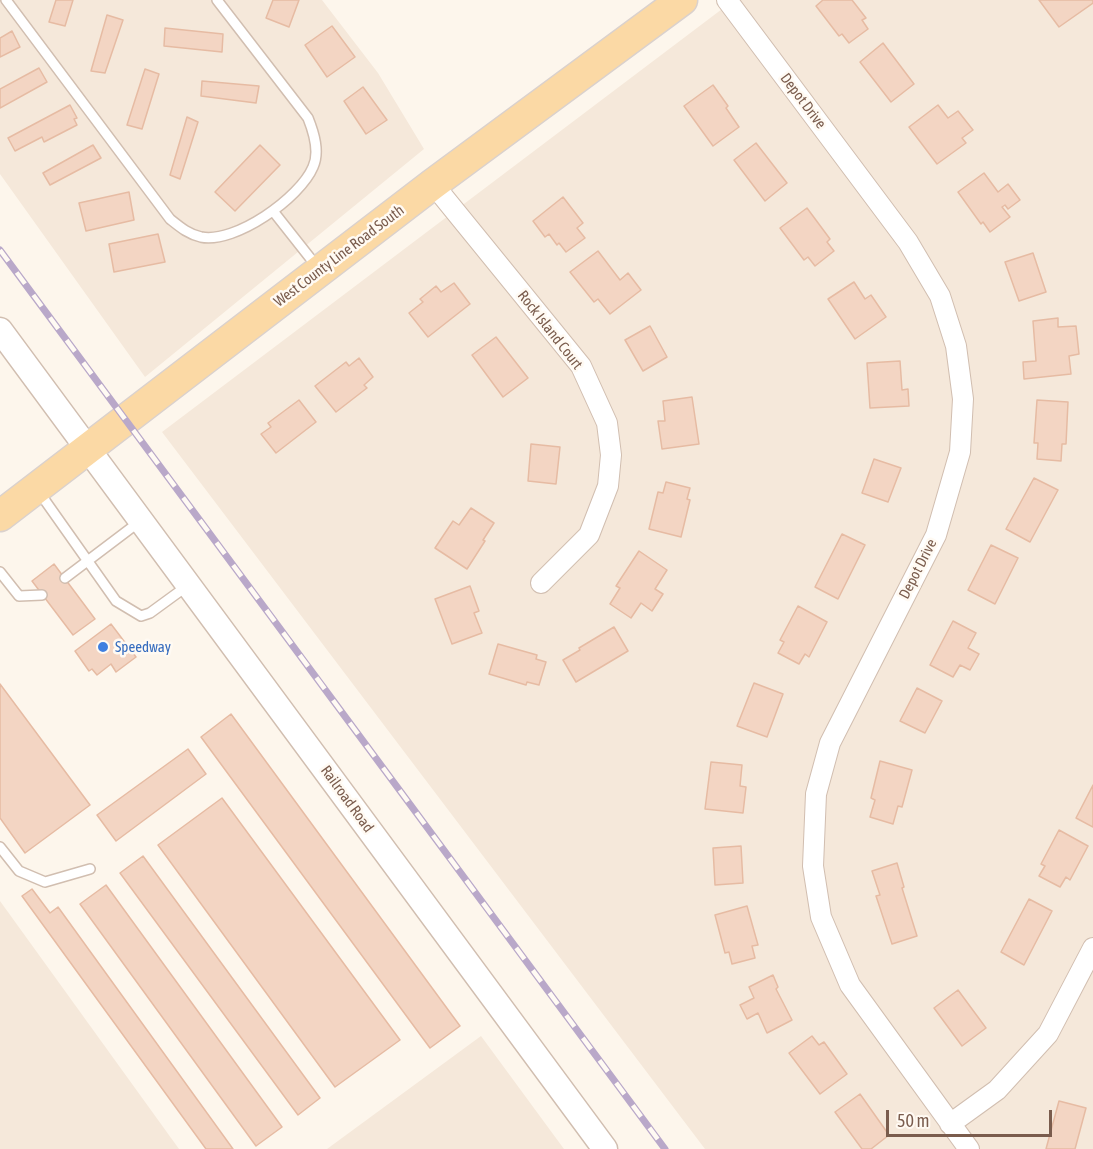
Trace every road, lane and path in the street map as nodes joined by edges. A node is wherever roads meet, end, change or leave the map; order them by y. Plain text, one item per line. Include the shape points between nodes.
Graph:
1 (6, 0) edge
2 (217, 0) edge
3 (682, 0) edge
4 (727, 0) edge
5 (433, 184) junction
6 (273, 212) junction
7 (320, 270) junction
8 (0, 330) edge
9 (88, 449) junction
10 (37, 488) junction
11 (0, 516) edge
12 (141, 520) junction
13 (88, 560) junction
14 (0, 572) edge
15 (65, 578) dead end
16 (541, 583) dead end
17 (188, 585) junction
18 (42, 595) dead end
19 (0, 847) edge
20 (90, 869) dead end
21 (1093, 948) edge
22 (950, 1124) junction
23 (605, 1149) edge
24 (969, 1149) edge

1 - 6 lane via 170,219 185,231 203,237 222,236
2 - 6 lane via 308,118 314,133 314,166 303,183
3 - 5 main road, West County Line Road South
4 - 22 street, Depot Drive via 908,242 940,296 956,346 963,399 960,452 936,535 830,743 816,794 813,866 821,917 850,985
5 - 7 main road, West County Line Road South
5 - 16 street, Rock Island Court via 580,366 607,423 611,455 608,486 589,535
6 - 7 lane
7 - 9 main road, West County Line Road South
8 - 9 street, Railroad Road
9 - 10 main road, West County Line Road South
9 - 12 street, Railroad Road
10 - 11 main road, West County Line Road South
10 - 13 lane
12 - 13 lane
12 - 17 street, Railroad Road
13 - 15 lane
13 - 17 lane via 116,601 141,616
14 - 18 lane via 19,596
17 - 23 street, Railroad Road
19 - 20 lane via 19,871 45,882
21 - 22 street via 1048,1034 997,1090
22 - 24 street, Depot Drive

